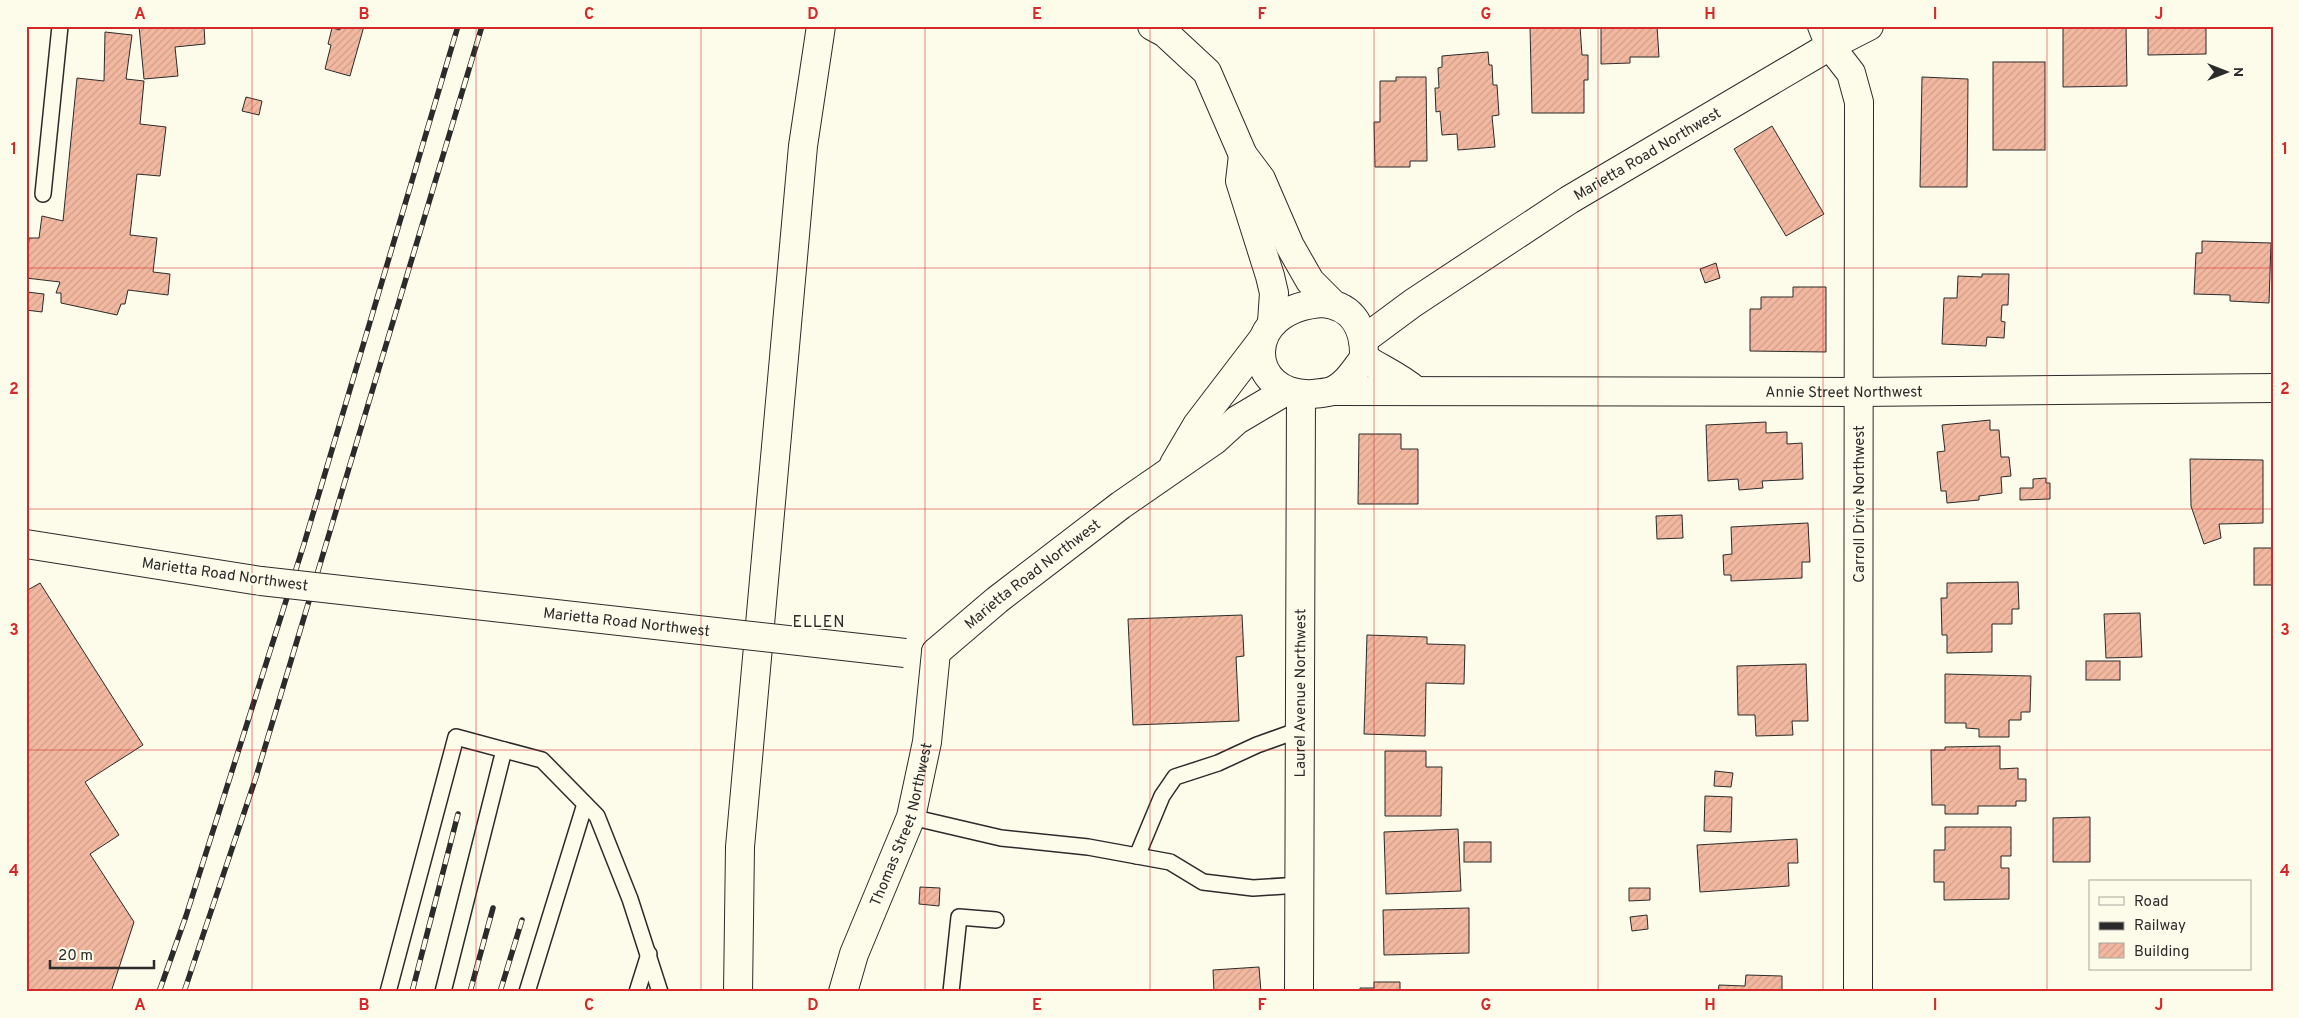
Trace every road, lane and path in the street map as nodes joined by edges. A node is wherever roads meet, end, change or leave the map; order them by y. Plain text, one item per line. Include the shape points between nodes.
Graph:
1 (60, 26) edge
2 (821, 26) edge
3 (1152, 26) edge
4 (1869, 26) edge
5 (1826, 36) edge
6 (1243, 154) junction
7 (43, 194) dead end
8 (1431, 291) junction
9 (1342, 309) junction
10 (1267, 331) junction
11 (1363, 349) junction
12 (2273, 388) edge
13 (1415, 390) junction
14 (1332, 391) junction
15 (1293, 392) junction
16 (1859, 392) junction
17 (1169, 472) junction
18 (26, 544) edge
19 (936, 652) junction
20 (1299, 730) junction
21 (504, 750) junction
22 (585, 804) junction
23 (911, 817) junction
24 (1138, 856) junction
25 (1299, 885) junction
26 (996, 920) dead end
27 (649, 954) junction
28 (847, 990) edge
29 (388, 992) edge
30 (442, 992) edge
31 (527, 992) edge
32 (637, 992) edge
33 (660, 992) edge
34 (738, 992) edge
35 (951, 992) edge
36 (1299, 992) edge
37 (1858, 992) edge

1 - 7 lane
2 - 34 street via 803,146 740,847
3 - 6 street via 1165,33 1207,72
4 - 5 street, Marietta Road Northwest
5 - 8 street, Marietta Road Northwest
5 - 16 street, Carroll Drive Northwest via 1851,73 1859,102
6 - 9 street via 1261,179 1290,246 1310,281
6 - 10 street via 1240,181 1274,293
8 - 9 street, Marietta Road Northwest
8 - 11 street, Marietta Road Northwest
9 - 10 street via 1306,304 1291,309
9 - 11 street via 1361,330
10 - 15 street via 1262,357 1265,368 1274,382
10 - 17 street, Marietta Road Northwest via 1197,425
11 - 13 street via 1385,372 1405,381
11 - 14 street via 1349,378
12 - 16 street, Annie Street Northwest
13 - 14 street, Annie Street Northwest
13 - 16 street, Annie Street Northwest
14 - 15 street
15 - 17 street, Marietta Road Northwest via 1271,398
15 - 20 street, Laurel Avenue Northwest
16 - 37 street, Carroll Drive Northwest
17 - 19 street, Marietta Road Northwest via 997,600
18 - 19 street, Marietta Road Northwest, bridge via 261,581 905,653
19 - 23 street, Thomas Street Northwest via 927,742
20 - 24 lane via 1175,777 1162,796
20 - 25 street, Laurel Avenue Northwest
21 - 22 lane via 542,760
21 - 29 lane via 456,738
21 - 30 lane
22 - 27 lane via 597,816
22 - 31 lane
23 - 24 lane via 1001,838
23 - 28 street, Thomas Street Northwest via 854,954
24 - 25 lane via 1170,862 1203,882 1254,888
25 - 36 street, Laurel Avenue Northwest
26 - 35 lane via 959,917
27 - 32 lane
27 - 33 lane

